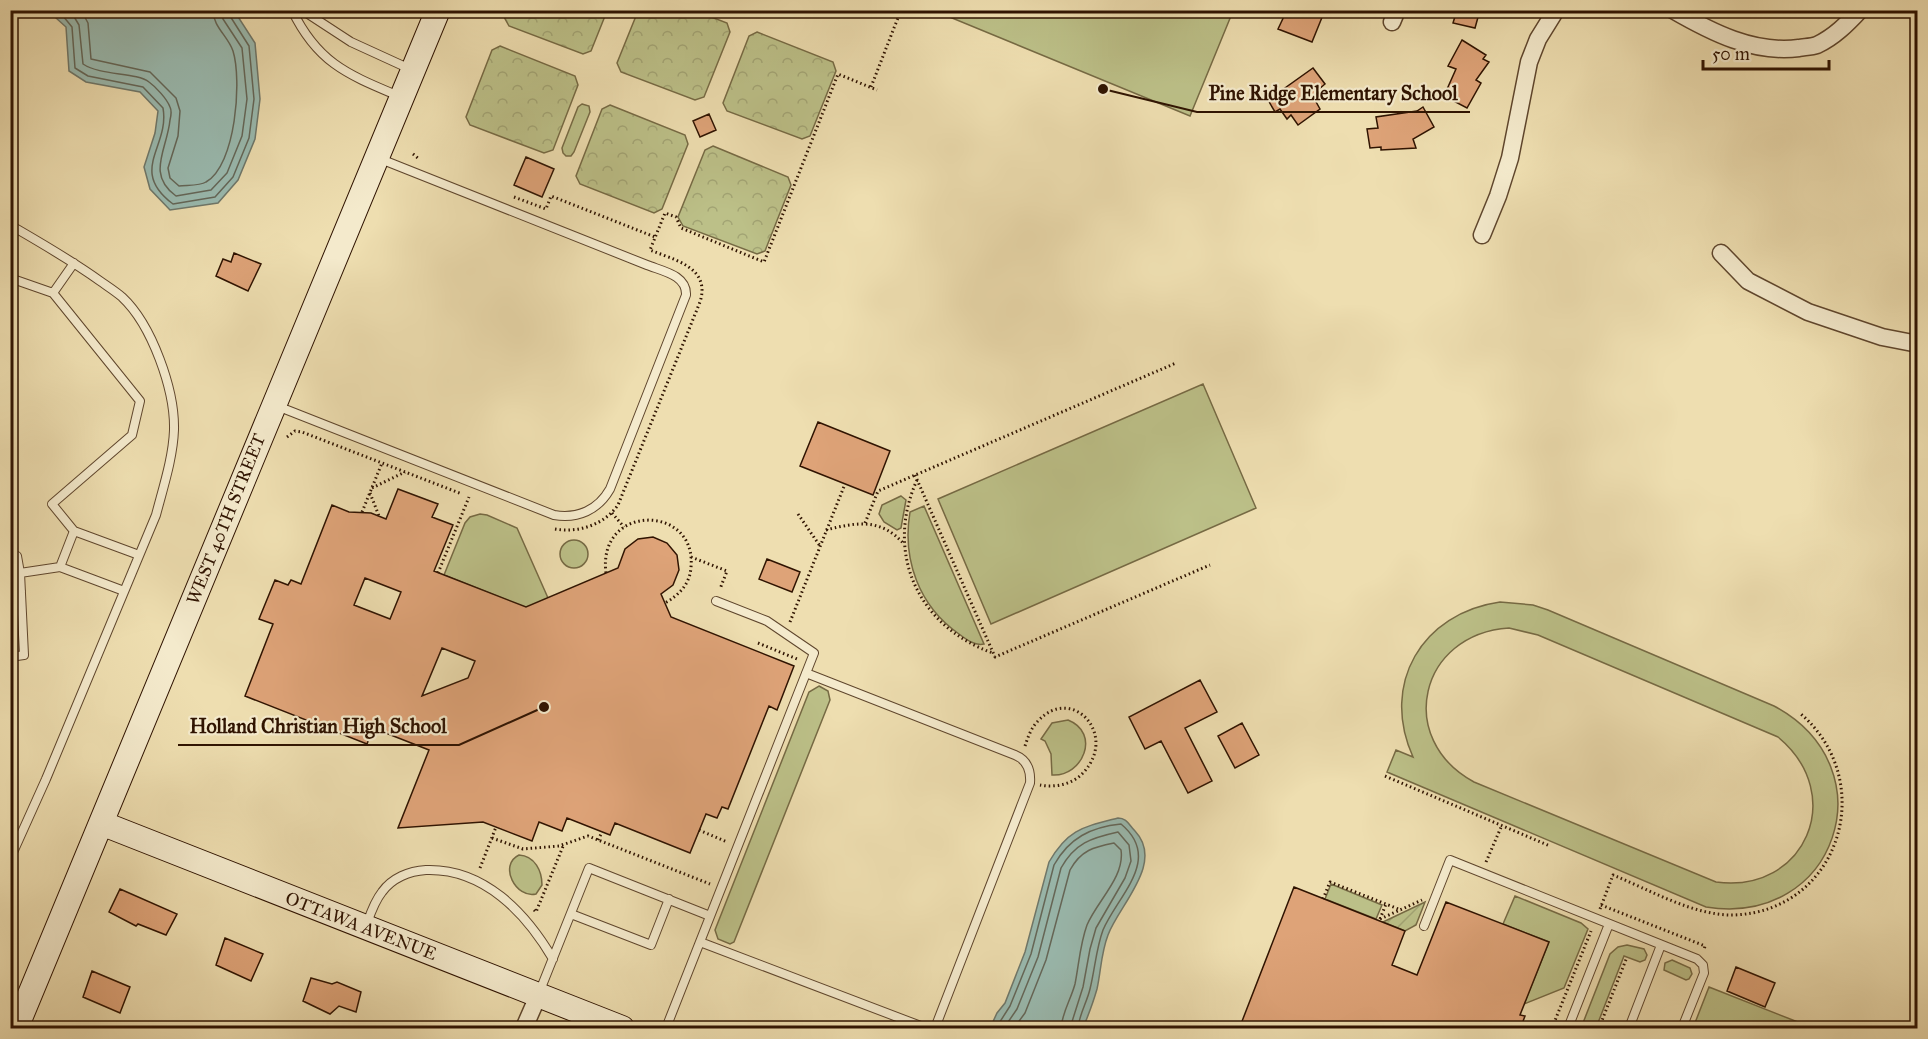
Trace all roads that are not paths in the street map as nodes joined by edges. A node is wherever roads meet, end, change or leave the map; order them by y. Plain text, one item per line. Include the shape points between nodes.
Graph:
1 (292, 10) edge
2 (303, 10) edge
3 (438, 10) edge
4 (1556, 10) edge
5 (1673, 10) edge
6 (1860, 10) edge
7 (414, 70) junction
8 (402, 98) junction
9 (378, 158) junction
10 (10, 225) edge
11 (1482, 235) dead end
12 (1721, 253) dead end
13 (74, 263) junction
14 (10, 278) edge
15 (53, 293) junction
16 (1917, 344) edge
17 (274, 405) junction
18 (74, 531) junction
19 (139, 555) junction
20 (10, 558) edge
21 (60, 567) junction
22 (20, 573) junction
23 (21, 591) junction
24 (124, 591) junction
25 (10, 592) edge
26 (716, 601) road end
27 (10, 657) edge
28 (806, 673) junction
29 (101, 823) junction
30 (10, 859) edge
31 (669, 899) junction
32 (571, 914) junction
33 (710, 916) junction
34 (1609, 924) junction
35 (1424, 926) dead end
36 (365, 928) junction
37 (700, 942) junction
38 (1661, 945) junction
39 (552, 959) junction
40 (1917, 966) edge
41 (1917, 973) edge
42 (538, 996) junction
43 (16, 1029) edge
44 (524, 1029) edge
45 (622, 1029) edge
46 (666, 1029) edge
47 (926, 1029) edge
48 (935, 1029) edge
49 (1568, 1029) edge
50 (1629, 1029) edge
51 (1682, 1029) edge

1 - 8 lane via 303,32 339,69
2 - 7 lane via 351,42
3 - 7 street, WEST 40TH STREET
4 - 11 street via 1529,62 1510,158
5 - 6 street via 1725,37 1752,46 1792,49 1815,46
7 - 8 street, WEST 40TH STREET
8 - 9 street, WEST 40TH STREET
9 - 17 street, WEST 40TH STREET
9 - 17 lane via 684,283 686,295 610,489 587,512 554,515
10 - 13 lane
12 - 16 street via 1748,281 1808,312 1882,337
13 - 15 lane
13 - 19 lane via 122,297 139,319 171,393 174,431 168,470 156,515
14 - 15 lane
15 - 18 lane via 140,401 132,435 52,504
17 - 29 street, WEST 40TH STREET
18 - 19 lane
18 - 21 lane
19 - 24 lane
20 - 22 lane via 17,556
21 - 22 lane
21 - 24 lane
22 - 23 lane
23 - 25 lane
23 - 27 lane via 24,655
24 - 30 lane
26 - 28 lane via 767,621 814,653
28 - 33 lane
28 - 48 lane via 1020,757 1028,765 1030,783
29 - 36 street, OTTAWA AVENUE
29 - 43 street, WEST 40TH STREET
31 - 32 lane via 589,868
31 - 32 lane via 651,945
31 - 33 lane
32 - 39 lane
33 - 37 lane
34 - 35 lane via 1450,860
34 - 38 lane
34 - 49 lane
36 - 39 lane via 381,893 391,883 408,873 443,871 479,882 503,898 531,926
36 - 42 street, OTTAWA AVENUE
37 - 46 lane
37 - 47 lane
38 - 50 lane
38 - 51 lane via 1697,959 1704,968
39 - 42 lane
40 - 41 lane
42 - 44 street
42 - 45 street, OTTAWA AVENUE

